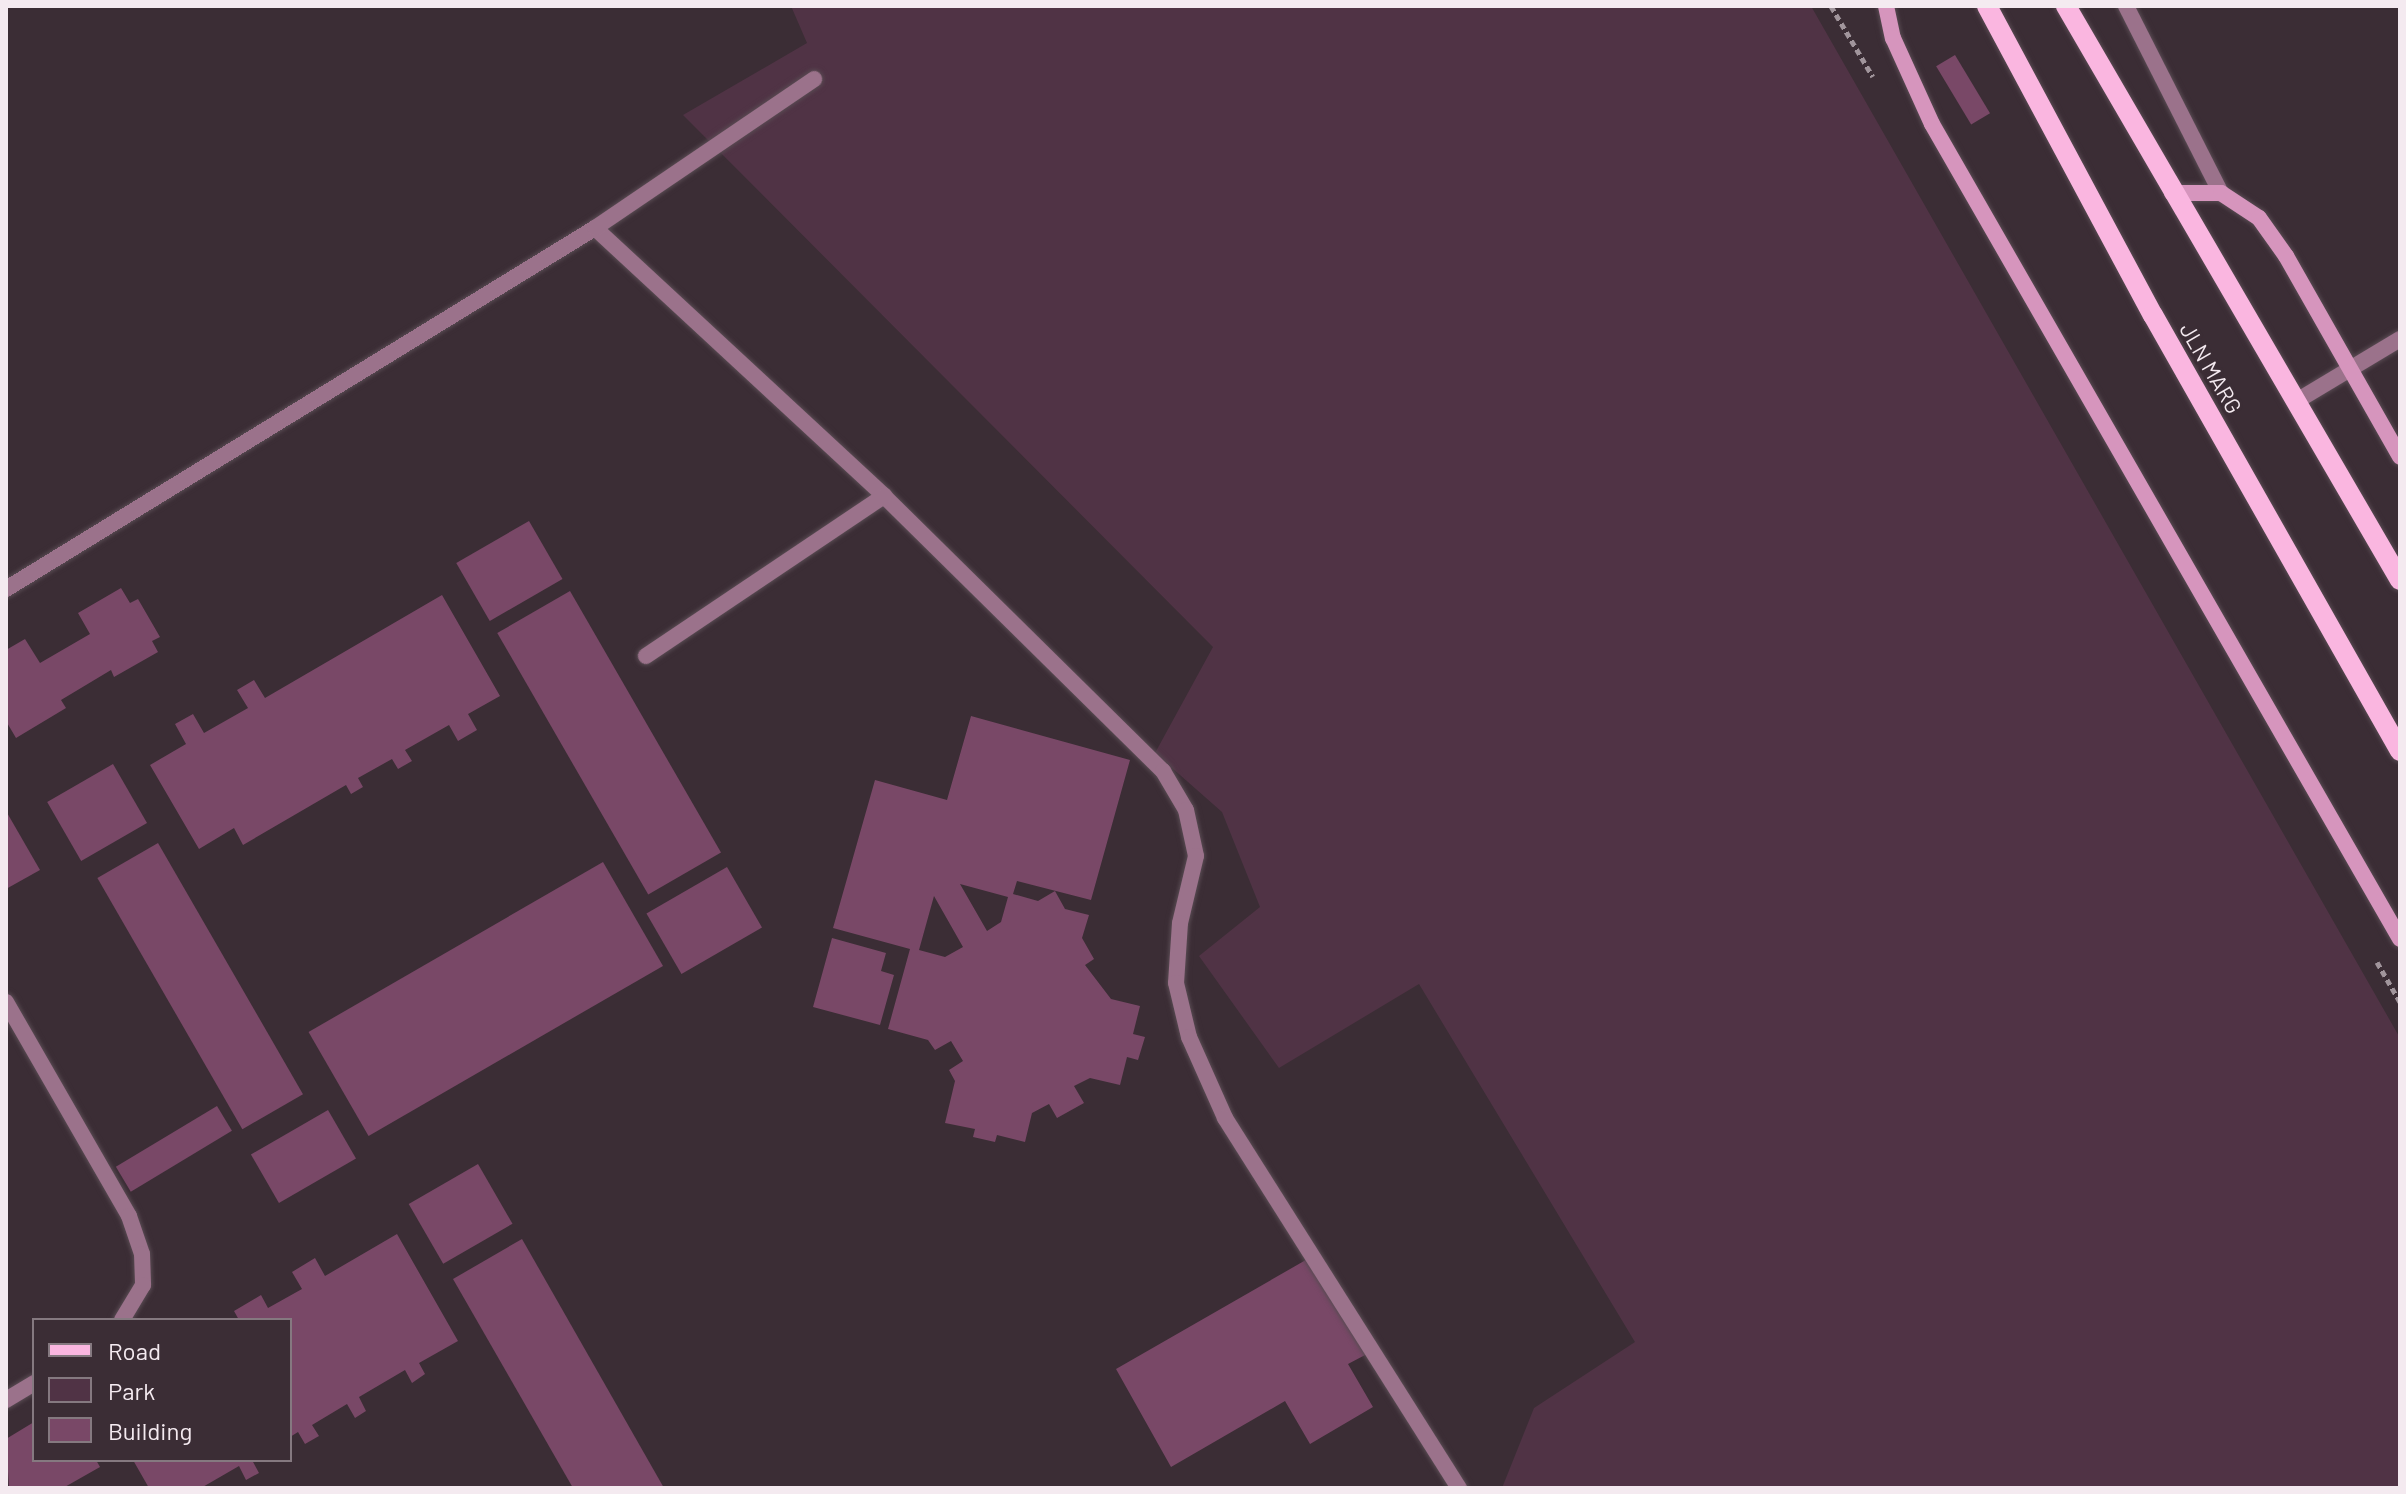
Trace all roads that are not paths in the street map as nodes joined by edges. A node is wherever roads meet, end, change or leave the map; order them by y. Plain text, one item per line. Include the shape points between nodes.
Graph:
1 (1886, 6) edge
2 (1987, 6) edge
3 (2066, 6) edge
4 (2126, 6) edge
5 (814, 79) dead end
6 (2172, 193) junction
7 (2221, 193) junction
8 (595, 228) junction
9 (2400, 339) edge
10 (2352, 370) junction
11 (2295, 402) junction
12 (2400, 457) edge
13 (884, 496) junction
14 (2400, 580) edge
15 (6, 589) edge
16 (646, 656) dead end
17 (2400, 751) edge
18 (2400, 939) edge
19 (6, 1002) edge
20 (123, 1318) edge
21 (32, 1384) edge
22 (7, 1396) edge
23 (1459, 1488) edge

1 - 18 street via 1893,38 1932,124
2 - 17 main road, JLN MARG via 2153,315
3 - 6 main road
4 - 7 lane
5 - 8 lane
6 - 7 street
6 - 11 main road
7 - 10 street via 2259,218
8 - 13 lane
8 - 15 lane
9 - 10 lane
10 - 11 lane
10 - 12 street
11 - 14 main road
13 - 16 lane
13 - 23 lane via 1115,719 1163,771 1186,810 1196,856 1180,923 1176,983 1189,1037 1225,1118
19 - 20 lane via 129,1216 142,1254 143,1285
21 - 22 lane

